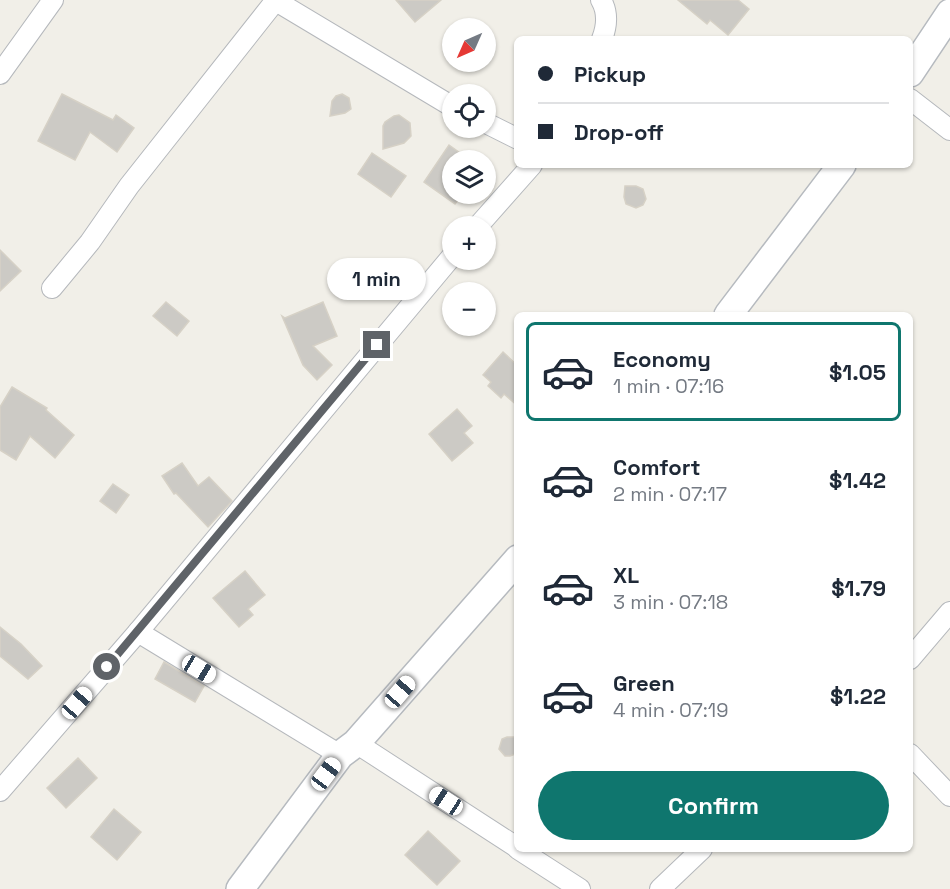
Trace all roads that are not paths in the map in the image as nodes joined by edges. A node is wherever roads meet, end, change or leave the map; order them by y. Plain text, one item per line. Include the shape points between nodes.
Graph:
1 (53, 0) edge
2 (601, 0) edge
3 (276, 1) edge
4 (950, 13) edge
5 (603, 36) edge
6 (913, 68) edge
7 (0, 74) edge
8 (442, 100) edge
9 (913, 101) edge
10 (496, 128) edge
11 (950, 130) edge
12 (514, 137) edge
13 (529, 168) edge
14 (840, 168) edge
15 (487, 216) edge
16 (442, 268) edge
17 (52, 288) dead end
18 (730, 312) edge
19 (514, 563) edge
20 (950, 612) edge
21 (138, 632) junction
22 (913, 655) edge
23 (348, 749) junction
24 (913, 757) edge
25 (0, 792) edge
26 (950, 796) edge
27 (514, 847) edge
28 (523, 852) edge
29 (699, 852) edge
30 (240, 889) edge
31 (580, 889) edge
32 (660, 889) edge

1 - 7 street
2 - 5 street via 607,23
3 - 8 street
3 - 17 street
4 - 6 street
9 - 11 street
10 - 12 street
13 - 15 street
14 - 18 street
16 - 21 street
19 - 23 street
20 - 22 street
21 - 23 street
21 - 25 street
23 - 27 street
23 - 30 street
24 - 26 street
28 - 31 street
29 - 32 street

